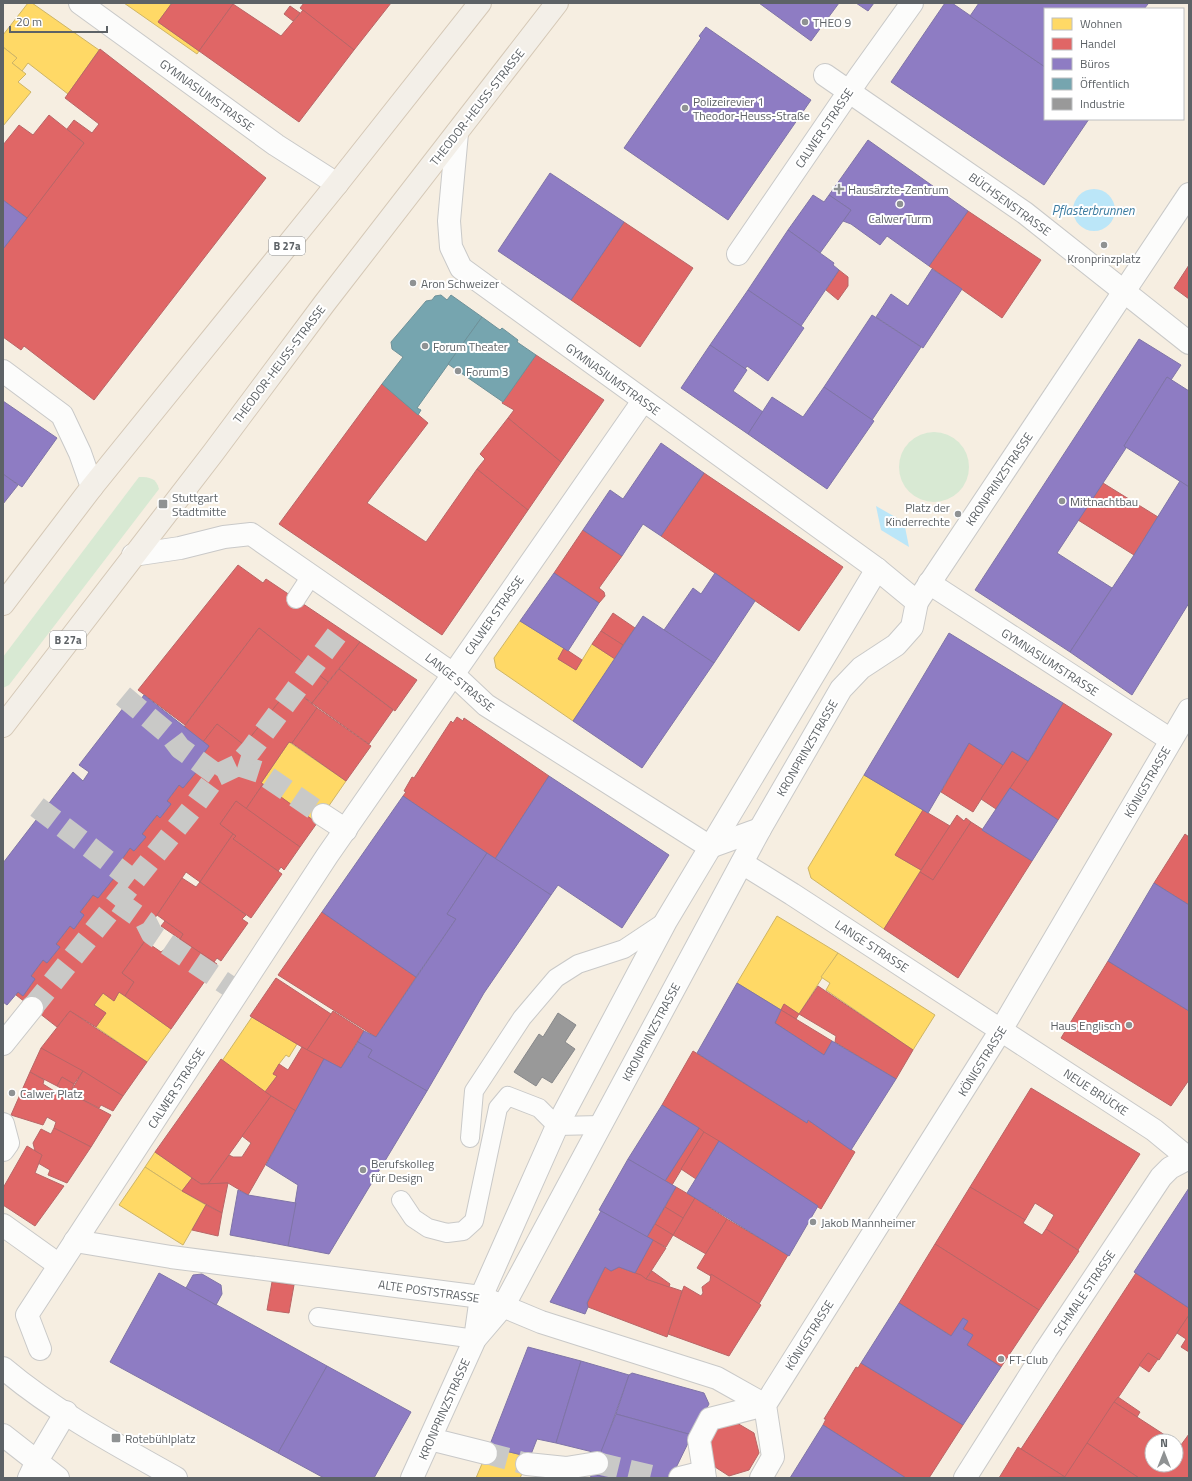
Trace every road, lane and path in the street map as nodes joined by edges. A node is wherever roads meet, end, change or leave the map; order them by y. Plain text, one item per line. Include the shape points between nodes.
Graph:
1 (80, 3) edge
2 (480, 3) edge
3 (557, 3) edge
4 (912, 3) edge
5 (825, 75) dead end
6 (850, 92) junction
7 (457, 133) junction
8 (337, 184) junction
9 (1189, 194) edge
10 (738, 254) dead end
11 (1124, 292) junction
12 (1189, 343) edge
13 (3, 370) edge
14 (643, 401) junction
15 (92, 487) junction
16 (133, 555) junction
17 (877, 569) junction
18 (311, 576) junction
19 (930, 583) junction
20 (296, 599) dead end
21 (917, 602) junction
22 (3, 604) edge
23 (453, 674) junction
24 (1189, 710) edge
25 (7, 715) edge
26 (1171, 740) junction
27 (323, 815) tunnel mouth
28 (760, 829) junction
29 (346, 830) junction
30 (710, 846) junction
31 (742, 863) junction
32 (666, 921) junction
33 (32, 1008) tunnel mouth
34 (1001, 1030) junction
35 (3, 1044) edge
36 (3, 1124) edge
37 (601, 1125) junction
38 (557, 1126) junction
39 (470, 1138) dead end
40 (3, 1150) edge
41 (1189, 1157) edge
42 (401, 1200) dead end
43 (3, 1225) edge
44 (75, 1241) junction
45 (59, 1265) junction
46 (480, 1297) junction
47 (504, 1305) junction
48 (318, 1317) dead end
49 (475, 1339) junction
50 (40, 1349) dead end
51 (3, 1368) edge
52 (765, 1405) junction
53 (66, 1412) junction
54 (3, 1435) edge
55 (430, 1439) junction
56 (486, 1453) tunnel mouth
57 (597, 1463) tunnel mouth
58 (527, 1464) tunnel mouth
59 (33, 1470) edge
60 (705, 1475) edge
61 (58, 1478) edge
62 (176, 1478) edge
63 (412, 1478) edge
64 (680, 1478) edge
65 (761, 1478) edge
66 (965, 1478) edge

1 - 8 street, GYMNASIUMSTRASSE via 276,145
2 - 8 main road, B 27a
3 - 7 main road, THEODOR-HEUSS-STRASSE / B 27a
4 - 6 street, CALWER STRASSE
5 - 6 street, BÜCHSENSTRASSE
6 - 10 street, CALWER STRASSE
6 - 11 street, BÜCHSENSTRASSE via 1025,213
7 - 14 street, GYMNASIUMSTRASSE via 449,221 451,247 461,268
7 - 16 main road, THEODOR-HEUSS-STRASSE / B 27a
8 - 15 main road, B 27a
9 - 11 street, KRONPRINZSTRASSE
11 - 12 street, BÜCHSENSTRASSE
11 - 19 street, KRONPRINZSTRASSE
13 - 15 street via 62,415
14 - 17 street, GYMNASIUMSTRASSE
14 - 23 street, CALWER STRASSE
15 - 22 main road, B 27a
16 - 18 street, LANGE STRASSE via 251,534 289,558
16 - 25 main road, THEODOR-HEUSS-STRASSE / B 27a
17 - 21 street
17 - 30 street, KRONPRINZSTRASSE
18 - 20 lane
18 - 23 street, LANGE STRASSE
19 - 21 street, KRONPRINZSTRASSE
19 - 26 street, GYMNASIUMSTRASSE
21 - 28 street, KRONPRINZSTRASSE via 912,627 896,645 861,668 840,689
23 - 29 street, CALWER STRASSE
23 - 30 street, LANGE STRASSE via 486,705
24 - 26 street, KÖNIGSTRASSE
26 - 34 street, KÖNIGSTRASSE
27 - 29 street
28 - 30 street
28 - 31 street, KRONPRINZSTRASSE
29 - 44 street, CALWER STRASSE
30 - 32 street, KRONPRINZSTRASSE
31 - 34 street, LANGE STRASSE
31 - 37 street, KRONPRINZSTRASSE
32 - 38 street, KRONPRINZSTRASSE
32 - 39 lane via 624,949 578,964 556,978 522,1018 474,1091
33 - 35 street
34 - 41 street, NEUE BRÜCKE via 1154,1130
34 - 52 street, KÖNIGSTRASSE
36 - 40 street via 8,1143
37 - 38 lane
37 - 47 street, KRONPRINZSTRASSE
38 - 42 lane via 539,1108 508,1096 498,1108 474,1221 463,1231 447,1233 428,1228 413,1218
38 - 46 street, KRONPRINZSTRASSE
41 - 66 street, SCHMALE STRASSE via 1170,1168 1161,1177
43 - 45 street
44 - 45 street, CALWER STRASSE
44 - 46 street, ALTE POSTSTRASSE via 170,1257
45 - 50 street, CALWER STRASSE via 27,1315
46 - 47 street, ALTE POSTSTRASSE
46 - 49 street, KRONPRINZSTRASSE
47 - 49 street, KRONPRINZSTRASSE
47 - 52 street, ALTE POSTSTRASSE via 541,1322 717,1378
48 - 49 lane
49 - 55 street, KRONPRINZSTRASSE
51 - 53 street
52 - 60 street via 710,1419 699,1440
52 - 65 street via 773,1457
53 - 59 street
53 - 62 street via 98,1434
54 - 59 street
55 - 56 street
55 - 63 street, KRONPRINZSTRASSE
57 - 58 street via 566,1468
59 - 61 street
60 - 64 street

